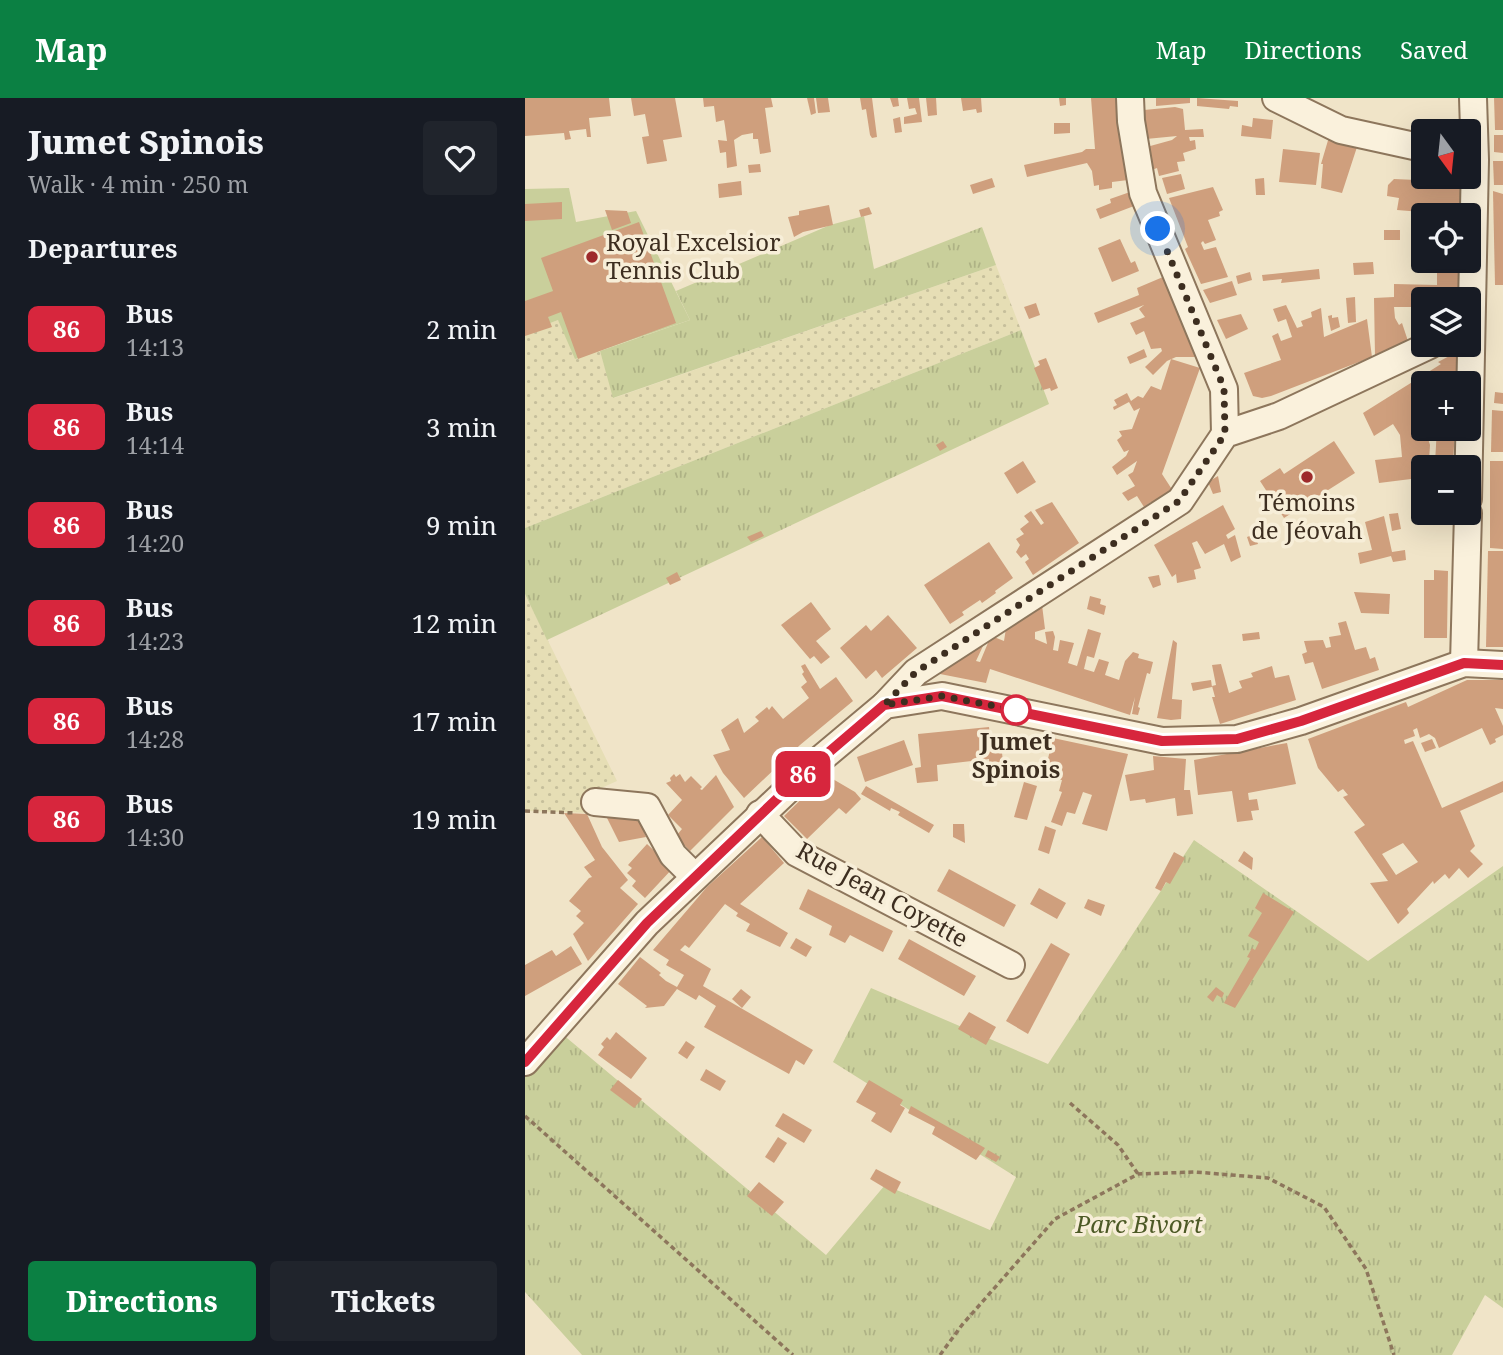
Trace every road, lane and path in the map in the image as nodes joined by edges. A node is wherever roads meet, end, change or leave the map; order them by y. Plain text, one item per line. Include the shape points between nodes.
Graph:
1 (1130, 98) edge
2 (1276, 98) edge
3 (1473, 98) edge
4 (1472, 119) edge
5 (1411, 145) edge
6 (1471, 189) edge
7 (1470, 287) edge
8 (1411, 354) edge
9 (1470, 357) edge
10 (1225, 434) junction
11 (1469, 455) edge
12 (1468, 525) edge
13 (1464, 663) junction
14 (1503, 665) edge
15 (884, 705) junction
16 (595, 802) joint
17 (525, 811) edge
18 (760, 814) junction
19 (695, 877) junction
20 (1011, 965) dead end
21 (525, 1062) edge
22 (1070, 1103) dead end
23 (525, 1116) edge
24 (1138, 1174) junction
25 (793, 1355) edge
26 (940, 1355) edge
27 (1394, 1355) edge

1 - 10 street via 1143,193 1224,388
2 - 5 street via 1341,130
3 - 4 street
6 - 7 street
8 - 10 street via 1279,416
9 - 11 street
10 - 15 street via 1179,501 916,672
12 - 13 street
13 - 14 street
13 - 15 street via 1237,739 1162,741 942,696
15 - 18 street
16 - 17 path via 591,813
16 - 19 street via 647,807 673,855
18 - 19 street
18 - 20 street, Rue Jean Coyette via 797,853
19 - 21 street via 647,923
22 - 24 path via 1118,1145
23 - 25 path
24 - 26 path via 1055,1219
24 - 27 path via 1195,1172 1268,1178 1324,1207 1366,1269

